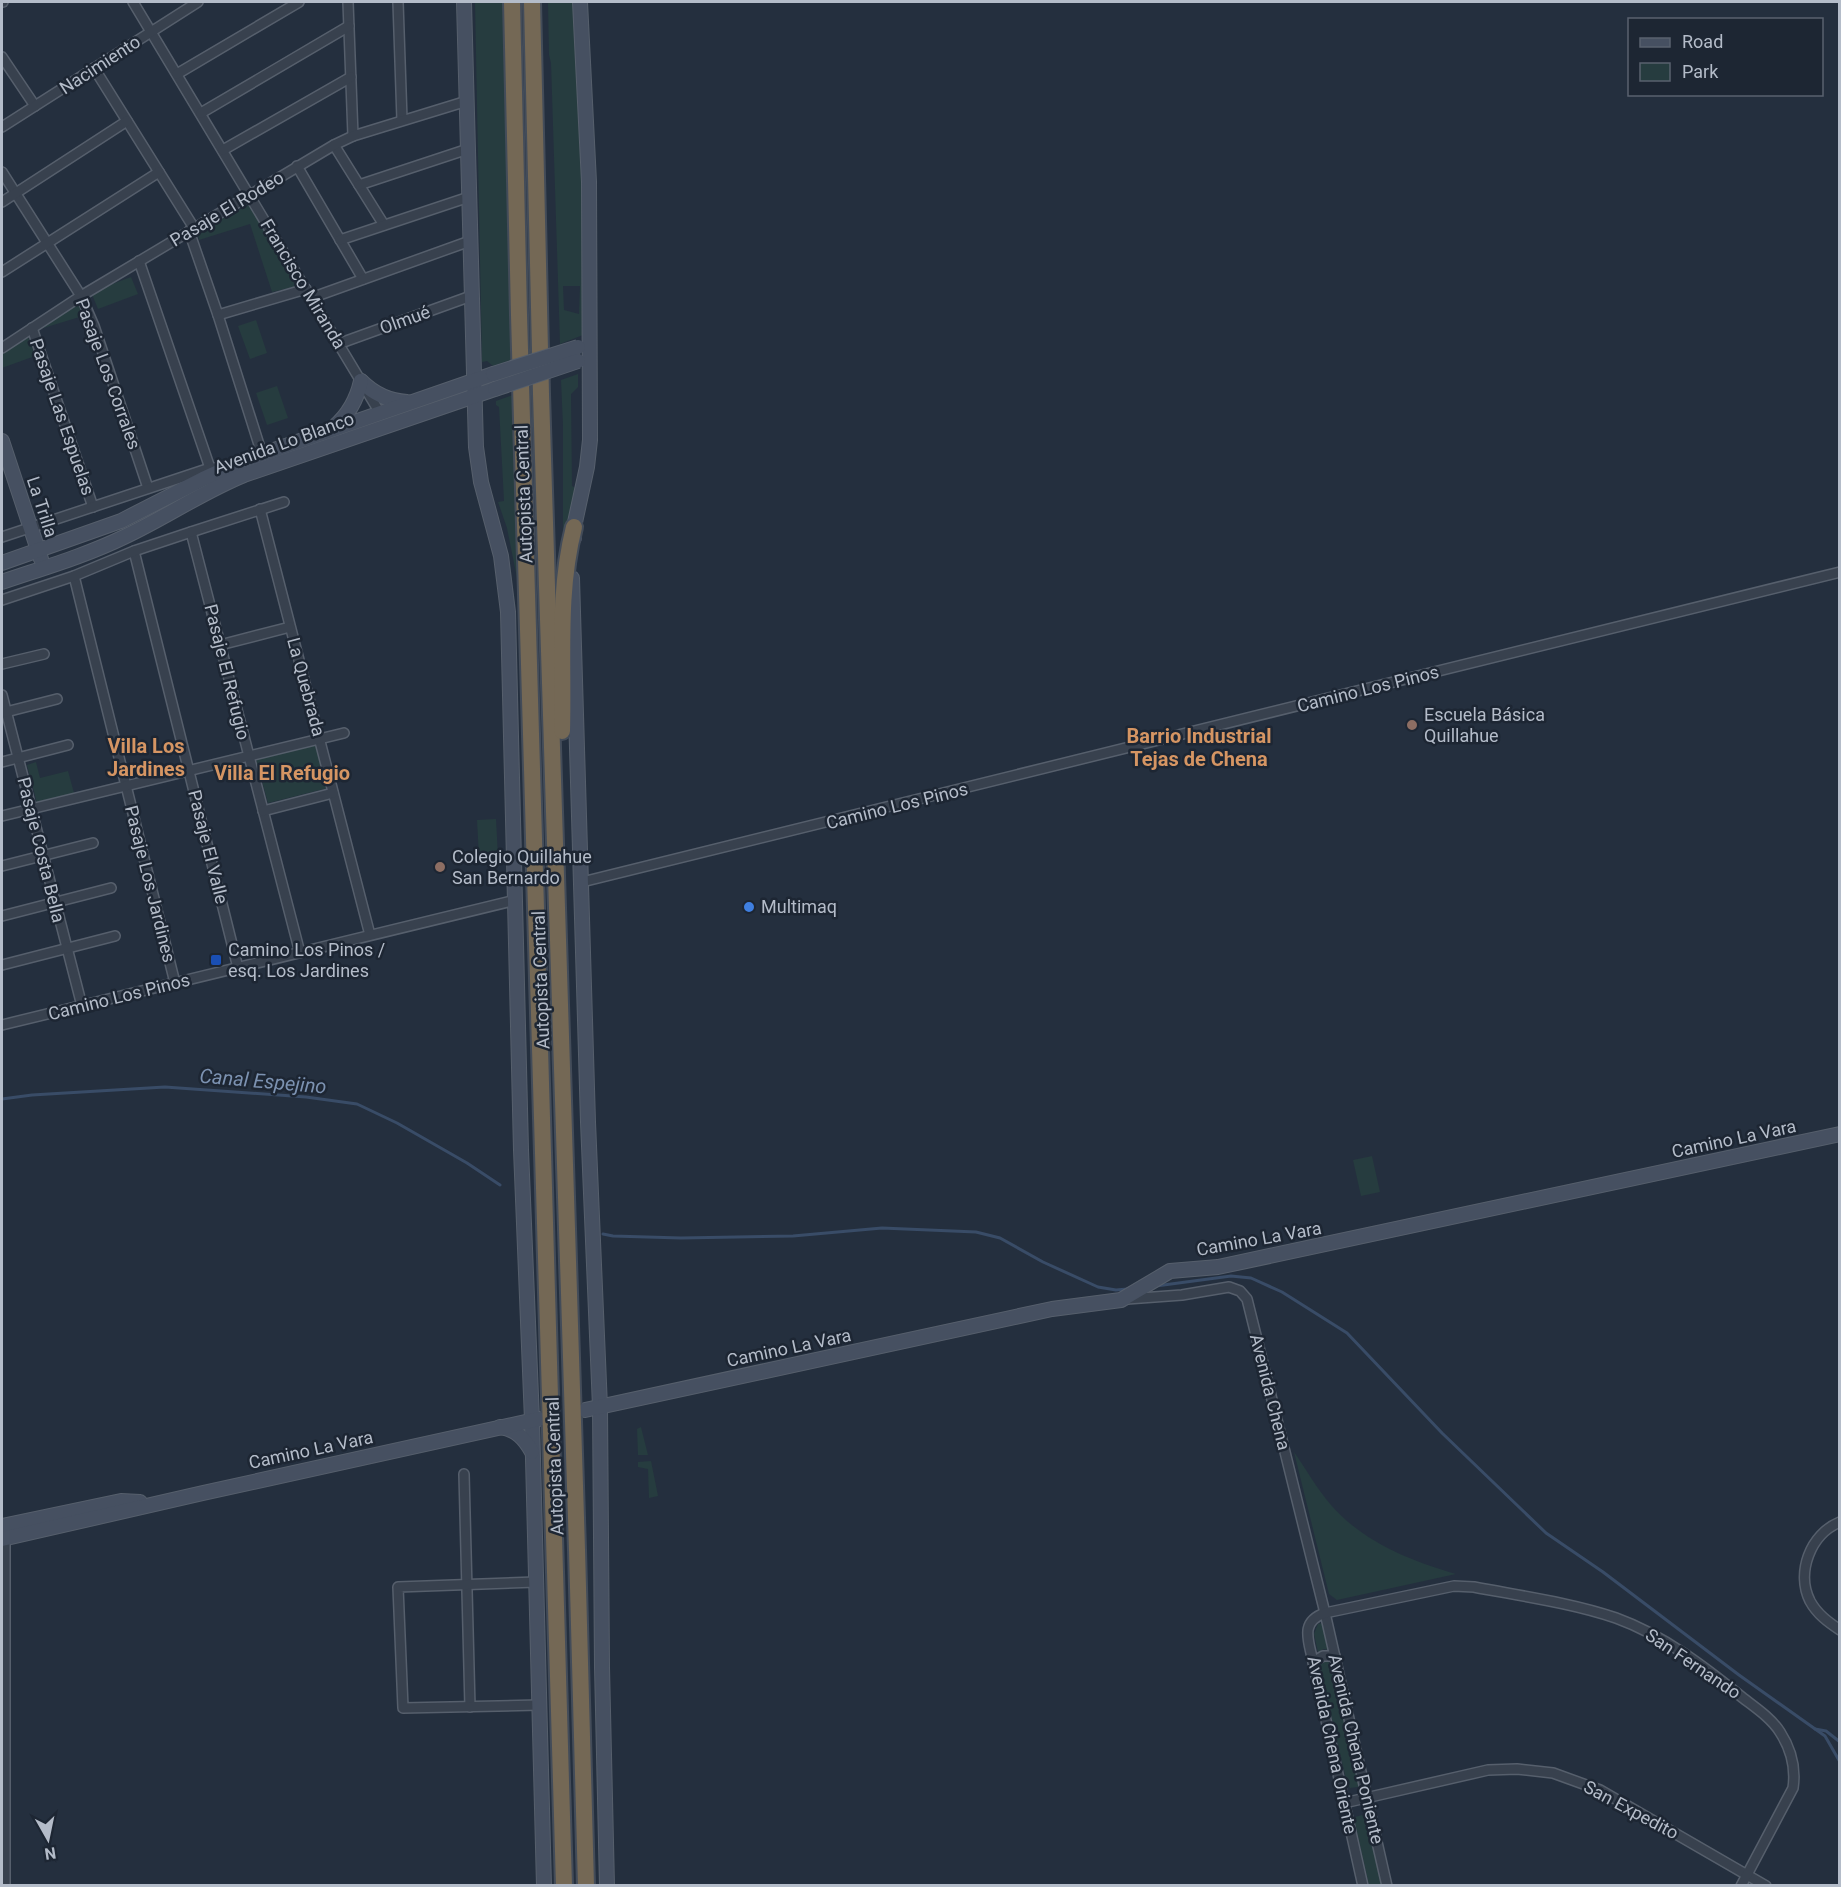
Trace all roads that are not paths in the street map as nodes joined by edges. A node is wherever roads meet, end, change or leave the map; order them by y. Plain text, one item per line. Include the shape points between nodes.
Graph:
1 (133, 2) edge
2 (198, 2) edge
3 (299, 2) edge
4 (348, 2) edge
5 (398, 2) edge
6 (464, 2) edge
7 (512, 2) edge
8 (532, 2) edge
9 (580, 2) edge
10 (349, 26) junction
11 (152, 31) junction
12 (2, 57) edge
13 (94, 68) junction
14 (177, 74) junction
15 (351, 77) junction
16 (466, 101) junction
17 (34, 106) junction
18 (201, 113) junction
19 (402, 120) junction
20 (127, 121) junction
21 (2, 128) edge
22 (353, 136) junction
23 (334, 145) junction
24 (468, 148) junction
25 (223, 150) junction
26 (297, 166) junction
27 (2, 172) edge
28 (159, 172) junction
29 (359, 185) junction
30 (15, 193) junction
31 (250, 195) junction
32 (469, 197) junction
33 (2, 201) edge
34 (384, 225) junction
35 (191, 230) junction
36 (340, 240) junction
37 (470, 241) junction
38 (47, 243) junction
39 (139, 261) junction
40 (2, 273) edge
41 (363, 279) junction
42 (306, 289) junction
43 (81, 296) junction
44 (471, 296) junction
45 (311, 298) junction
46 (218, 315) junction
47 (32, 328) junction
48 (338, 344) junction
49 (2, 348) edge
50 (583, 353) junction
51 (361, 381) junction
52 (473, 381) junction
53 (494, 381) junction
54 (474, 395) junction
55 (412, 402) junction
56 (380, 413) junction
57 (395, 422) junction
58 (330, 430) junction
59 (2, 441) edge
60 (262, 454) junction
61 (210, 468) junction
62 (225, 468) junction
63 (6, 470) edge
64 (148, 488) junction
65 (284, 501) dead end
66 (93, 507) junction
67 (260, 509) junction
68 (574, 527) junction
69 (30, 528) junction
70 (191, 532) junction
71 (2, 537) edge
72 (38, 551) junction
73 (134, 552) junction
74 (2, 563) edge
75 (44, 567) junction
76 (1839, 572) edge
77 (74, 576) junction
78 (2, 582) edge
79 (49, 584) junction
80 (2, 600) edge
81 (290, 627) junction
82 (220, 645) junction
83 (44, 654) dead end
84 (2, 664) edge
85 (2, 695) edge
86 (57, 699) dead end
87 (4, 712) edge
88 (344, 733) dead end
89 (319, 739) junction
90 (68, 745) dead end
91 (249, 756) junction
92 (18, 758) junction
93 (2, 762) edge
94 (189, 770) junction
95 (126, 785) junction
96 (333, 793) junction
97 (554, 794) junction
98 (31, 809) junction
99 (263, 811) junction
100 (2, 816) edge
101 (93, 843) dead end
102 (43, 856) junction
103 (2, 867) edge
104 (582, 882) junction
105 (111, 888) dead end
106 (516, 900) junction
107 (55, 902) junction
108 (2, 916) edge
109 (370, 935) junction
110 (115, 936) dead end
111 (67, 948) junction
112 (300, 953) junction
113 (2, 965) edge
114 (238, 968) junction
115 (175, 983) junction
116 (81, 1006) junction
117 (2, 1025) edge
118 (1839, 1134) edge
119 (1126, 1297) junction
120 (600, 1407) junction
121 (585, 1410) dead end
122 (536, 1419) junction
123 (500, 1426) junction
124 (533, 1454) junction
125 (464, 1474) dead end
126 (1839, 1522) edge
127 (3, 1532) edge
128 (536, 1582) junction
129 (467, 1585) junction
130 (1325, 1612) junction
131 (1839, 1630) edge
132 (1335, 1656) junction
133 (1313, 1662) junction
134 (539, 1705) junction
135 (470, 1707) junction
136 (1368, 1797) junction
137 (1344, 1803) junction
138 (1748, 1875) junction
139 (3, 1885) edge
140 (544, 1886) edge
141 (564, 1886) edge
142 (586, 1886) edge
143 (607, 1886) edge
144 (1363, 1886) edge
145 (1387, 1886) edge
146 (1741, 1886) edge
147 (1766, 1886) edge

1 - 11 street, Francisco Miranda
2 - 11 street, Nacimiento
3 - 14 street
4 - 10 street
5 - 19 street
6 - 16 street
7 - 141 highway, Autopista Central
8 - 97 highway, Autopista Central
9 - 50 street via 589,182
10 - 15 street
10 - 18 street
11 - 13 street, Nacimiento
11 - 14 street, Francisco Miranda
12 - 17 street
13 - 17 street, Nacimiento
13 - 20 street
14 - 18 street, Francisco Miranda
15 - 22 street
15 - 25 street
16 - 19 street, Pasaje El Rodeo
16 - 24 street
17 - 21 street, Nacimiento
18 - 25 street, Francisco Miranda
19 - 22 street, Pasaje El Rodeo
20 - 28 street
20 - 30 street
22 - 23 street, Pasaje El Rodeo
23 - 26 street, Pasaje El Rodeo
23 - 29 street
24 - 29 street
24 - 32 street
25 - 31 street, Francisco Miranda
26 - 31 street, Pasaje El Rodeo
26 - 36 street
27 - 30 street, Pasaje Los Corrales
28 - 35 street
28 - 38 street
29 - 34 street
30 - 33 street
30 - 38 street, Pasaje Los Corrales
31 - 35 street, Pasaje El Rodeo
31 - 42 street, Francisco Miranda
32 - 34 street
32 - 37 street
34 - 36 street
35 - 39 street, Pasaje El Rodeo
35 - 46 street
36 - 41 street
37 - 41 street
37 - 44 street
38 - 40 street
38 - 43 street, Pasaje Los Corrales
39 - 43 street, Pasaje El Rodeo
39 - 61 street
41 - 45 street
42 - 45 street, Francisco Miranda
42 - 46 street
43 - 47 street, Pasaje El Rodeo
43 - 64 street, Pasaje Los Corrales
44 - 48 street, Olmué
44 - 52 street
45 - 48 street, Francisco Miranda
46 - 60 street
47 - 49 street, Pasaje El Rodeo
47 - 66 street, Pasaje Las Espuelas
48 - 51 street, Francisco Miranda
50 - 53 street, Avenida Lo Blanco, bridge
50 - 68 street via 590,440
51 - 55 street via 385,398
51 - 56 street, Francisco Miranda
51 - 58 street via 349,411
52 - 53 street, Avenida Lo Blanco
52 - 54 street
52 - 55 street, Avenida Lo Blanco
53 - 54 street, Avenida Lo Blanco
54 - 57 street, Avenida Lo Blanco
54 - 106 street via 478,464 507,593
55 - 56 street, Avenida Lo Blanco
56 - 57 street
56 - 58 street, Avenida Lo Blanco
57 - 75 street, Avenida Lo Blanco via 227,482 122,538
58 - 60 street, Avenida Lo Blanco
59 - 63 street, La Trilla
60 - 62 street, Avenida Lo Blanco
61 - 62 street, Avenida Lo Blanco
61 - 64 street, Avenida Lo Blanco
62 - 72 street, Avenida Lo Blanco via 121,521
63 - 69 street, La Trilla
64 - 66 street, Avenida Lo Blanco
65 - 67 street
66 - 69 street, Avenida Lo Blanco
67 - 70 street
67 - 81 street, La Quebrada
68 - 97 highway via 563,593 562,736
68 - 104 street via 573,658
69 - 71 street, Avenida Lo Blanco
69 - 72 street, La Trilla
70 - 73 street
70 - 82 street, Pasaje El Refugio
72 - 74 street, Avenida Lo Blanco
72 - 75 street, La Trilla
73 - 77 street
73 - 94 street, Pasaje El Valle
75 - 78 street, Avenida Lo Blanco
75 - 79 street, La Trilla
76 - 104 street, Camino Los Pinos
77 - 79 street
77 - 95 street, Pasaje Los Jardines
79 - 80 street
81 - 82 street
81 - 89 street, La Quebrada
82 - 91 street, Pasaje El Refugio
83 - 84 street
85 - 87 street, Pasaje Costa Bella
86 - 87 street
87 - 92 street, Pasaje Costa Bella
88 - 89 street
89 - 91 street
89 - 96 street, La Quebrada
90 - 92 street
91 - 94 street
91 - 99 street, Pasaje El Refugio
92 - 93 street
92 - 98 street, Pasaje Costa Bella
94 - 95 street
94 - 114 street, Pasaje El Valle
95 - 98 street
95 - 115 street, Pasaje Los Jardines
96 - 99 street
96 - 109 street, La Quebrada
97 - 142 highway, Autopista Central
98 - 100 street
98 - 102 street, Pasaje Costa Bella
99 - 112 street, Pasaje El Refugio
101 - 102 street
102 - 103 street
102 - 107 street, Pasaje Costa Bella
104 - 120 street
105 - 107 street
106 - 109 street, Camino Los Pinos
106 - 122 street via 521,1150
107 - 108 street
107 - 111 street, Pasaje Costa Bella
109 - 112 street, Camino Los Pinos
110 - 111 street
111 - 113 street
111 - 116 street, Pasaje Costa Bella
112 - 114 street, Camino Los Pinos
114 - 115 street, Camino Los Pinos
115 - 116 street, Camino Los Pinos
116 - 117 street, Camino Los Pinos
118 - 119 street, Camino La Vara via 1229,1265 1170,1271
119 - 120 street, Camino La Vara via 1052,1309
119 - 130 street, Avenida Chena via 1182,1295 1229,1287 1247,1299
120 - 121 street, Camino La Vara
120 - 143 street
122 - 123 street, Camino La Vara
122 - 124 street
123 - 124 street via 518,1434
123 - 127 street, Camino La Vara via 160,1502
124 - 128 street
125 - 129 street
126 - 131 street via 1815,1542 1804,1575 1813,1606
127 - 139 street
128 - 129 street
128 - 134 street
129 - 135 street
129 - 135 street via 398,1587 403,1708
130 - 132 street, Avenida Chena Poniente
130 - 133 street, Avenida Chena Oriente via 1314,1617 1308,1629
130 - 138 street, San Fernando via 1444,1587 1474,1587 1606,1615 1644,1630 1695,1661 1772,1722 1786,1742 1793,1762 1790,1796
132 - 133 street via 1323,1656
132 - 136 street, Avenida Chena Poniente
133 - 137 street, Avenida Chena Oriente
134 - 135 street
134 - 140 street
136 - 137 street, San Expedito
136 - 138 street, San Expedito via 1488,1770 1553,1773 1600,1790
136 - 145 street, Avenida Chena Poniente
137 - 144 street, Avenida Chena Oriente
138 - 146 street, San Fernando
138 - 147 street, San Expedito

